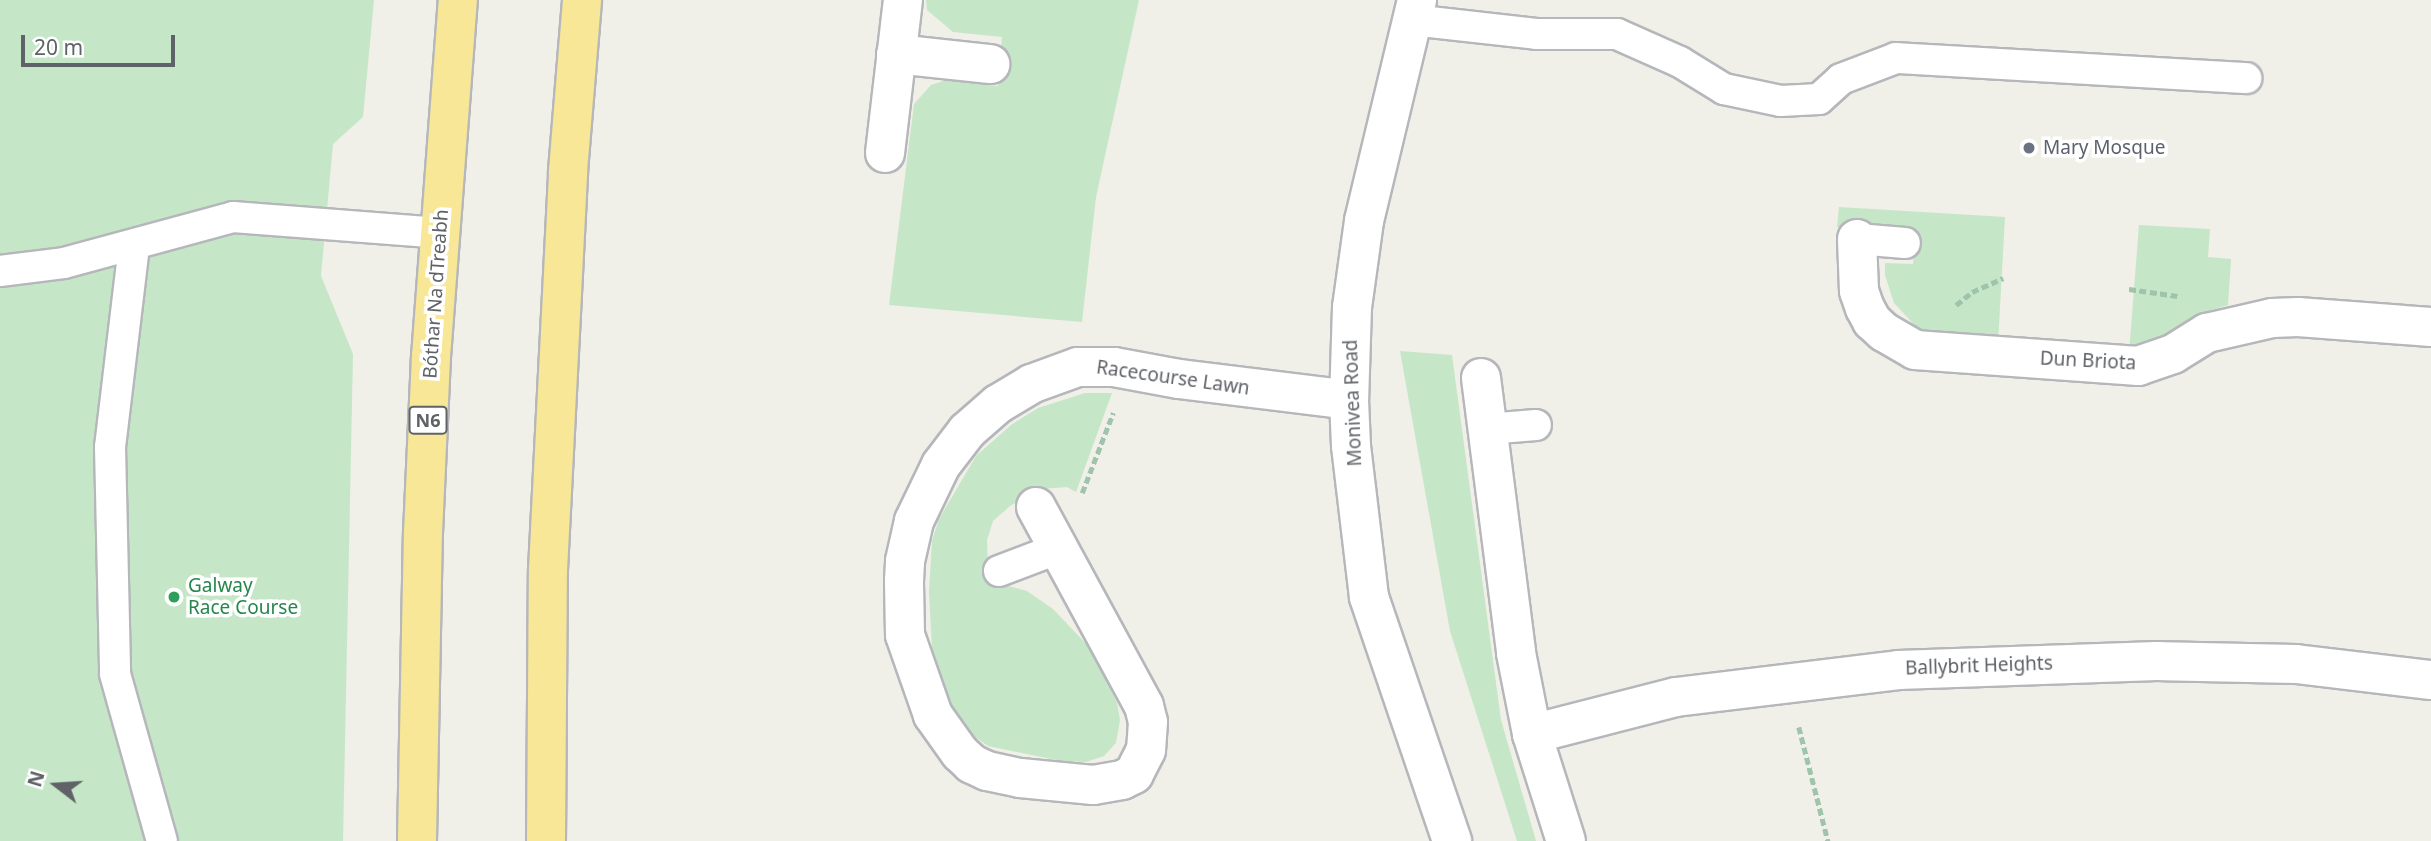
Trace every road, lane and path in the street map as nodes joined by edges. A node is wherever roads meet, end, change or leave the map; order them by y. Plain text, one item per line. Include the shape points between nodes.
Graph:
1 (458, 0) edge
2 (582, 0) edge
3 (902, 0) edge
4 (1415, 10) edge
5 (896, 54) junction
6 (990, 64) dead end
7 (2246, 78) dead end
8 (885, 153) dead end
9 (439, 233) junction
10 (1857, 239) joint
11 (1905, 243) dead end
12 (134, 246) junction
13 (0, 271) edge
14 (2431, 327) edge
15 (1130, 370) junction
16 (1481, 377) dead end
17 (1349, 400) junction
18 (1536, 425) dead end
19 (1488, 429) junction
20 (1048, 532) junction
21 (999, 571) dead end
22 (2431, 680) edge
23 (1789, 682) junction
24 (1532, 734) junction
25 (162, 841) edge
26 (416, 841) edge
27 (546, 841) edge
28 (1452, 841) edge
29 (1566, 841) edge
30 (1828, 841) edge

1 - 9 highway, Bóthar Na dTreabh / N6
2 - 27 highway via 568,170 548,570
3 - 5 street
4 - 7 lane via 1536,34 1617,34 1680,62 1724,89 1781,101 1819,99 1841,79 1896,58
4 - 17 street, Monivea Road via 1364,221 1352,307
5 - 6 street
5 - 8 street
9 - 12 lane via 233,217
9 - 26 highway, Bóthar Na dTreabh / N6 via 422,547
10 - 11 lane
10 - 14 street, Dun Briota via 1859,291 1865,308 1884,332 1914,350 2138,366 2173,354 2207,333 2272,318
12 - 13 lane via 64,263
12 - 25 lane via 110,447 115,674
15 - 17 street, Racecourse Lawn
15 - 20 path via 1083,493
15 - 20 street, Racecourse Lawn via 1097,365 1063,371 1012,394 983,415 953,448 922,502 904,581 905,635 920,684 946,735 972,764 1020,778 1093,785 1122,780 1134,774 1146,750 1144,706
16 - 19 street
17 - 28 street, Monivea Road via 1369,597
18 - 19 lane
19 - 24 street via 1516,653
20 - 21 lane
22 - 23 street, Ballybrit Heights via 2296,664 2157,661 1898,670
23 - 24 street, Ballybrit Heights via 1676,697
23 - 30 path
24 - 29 street

